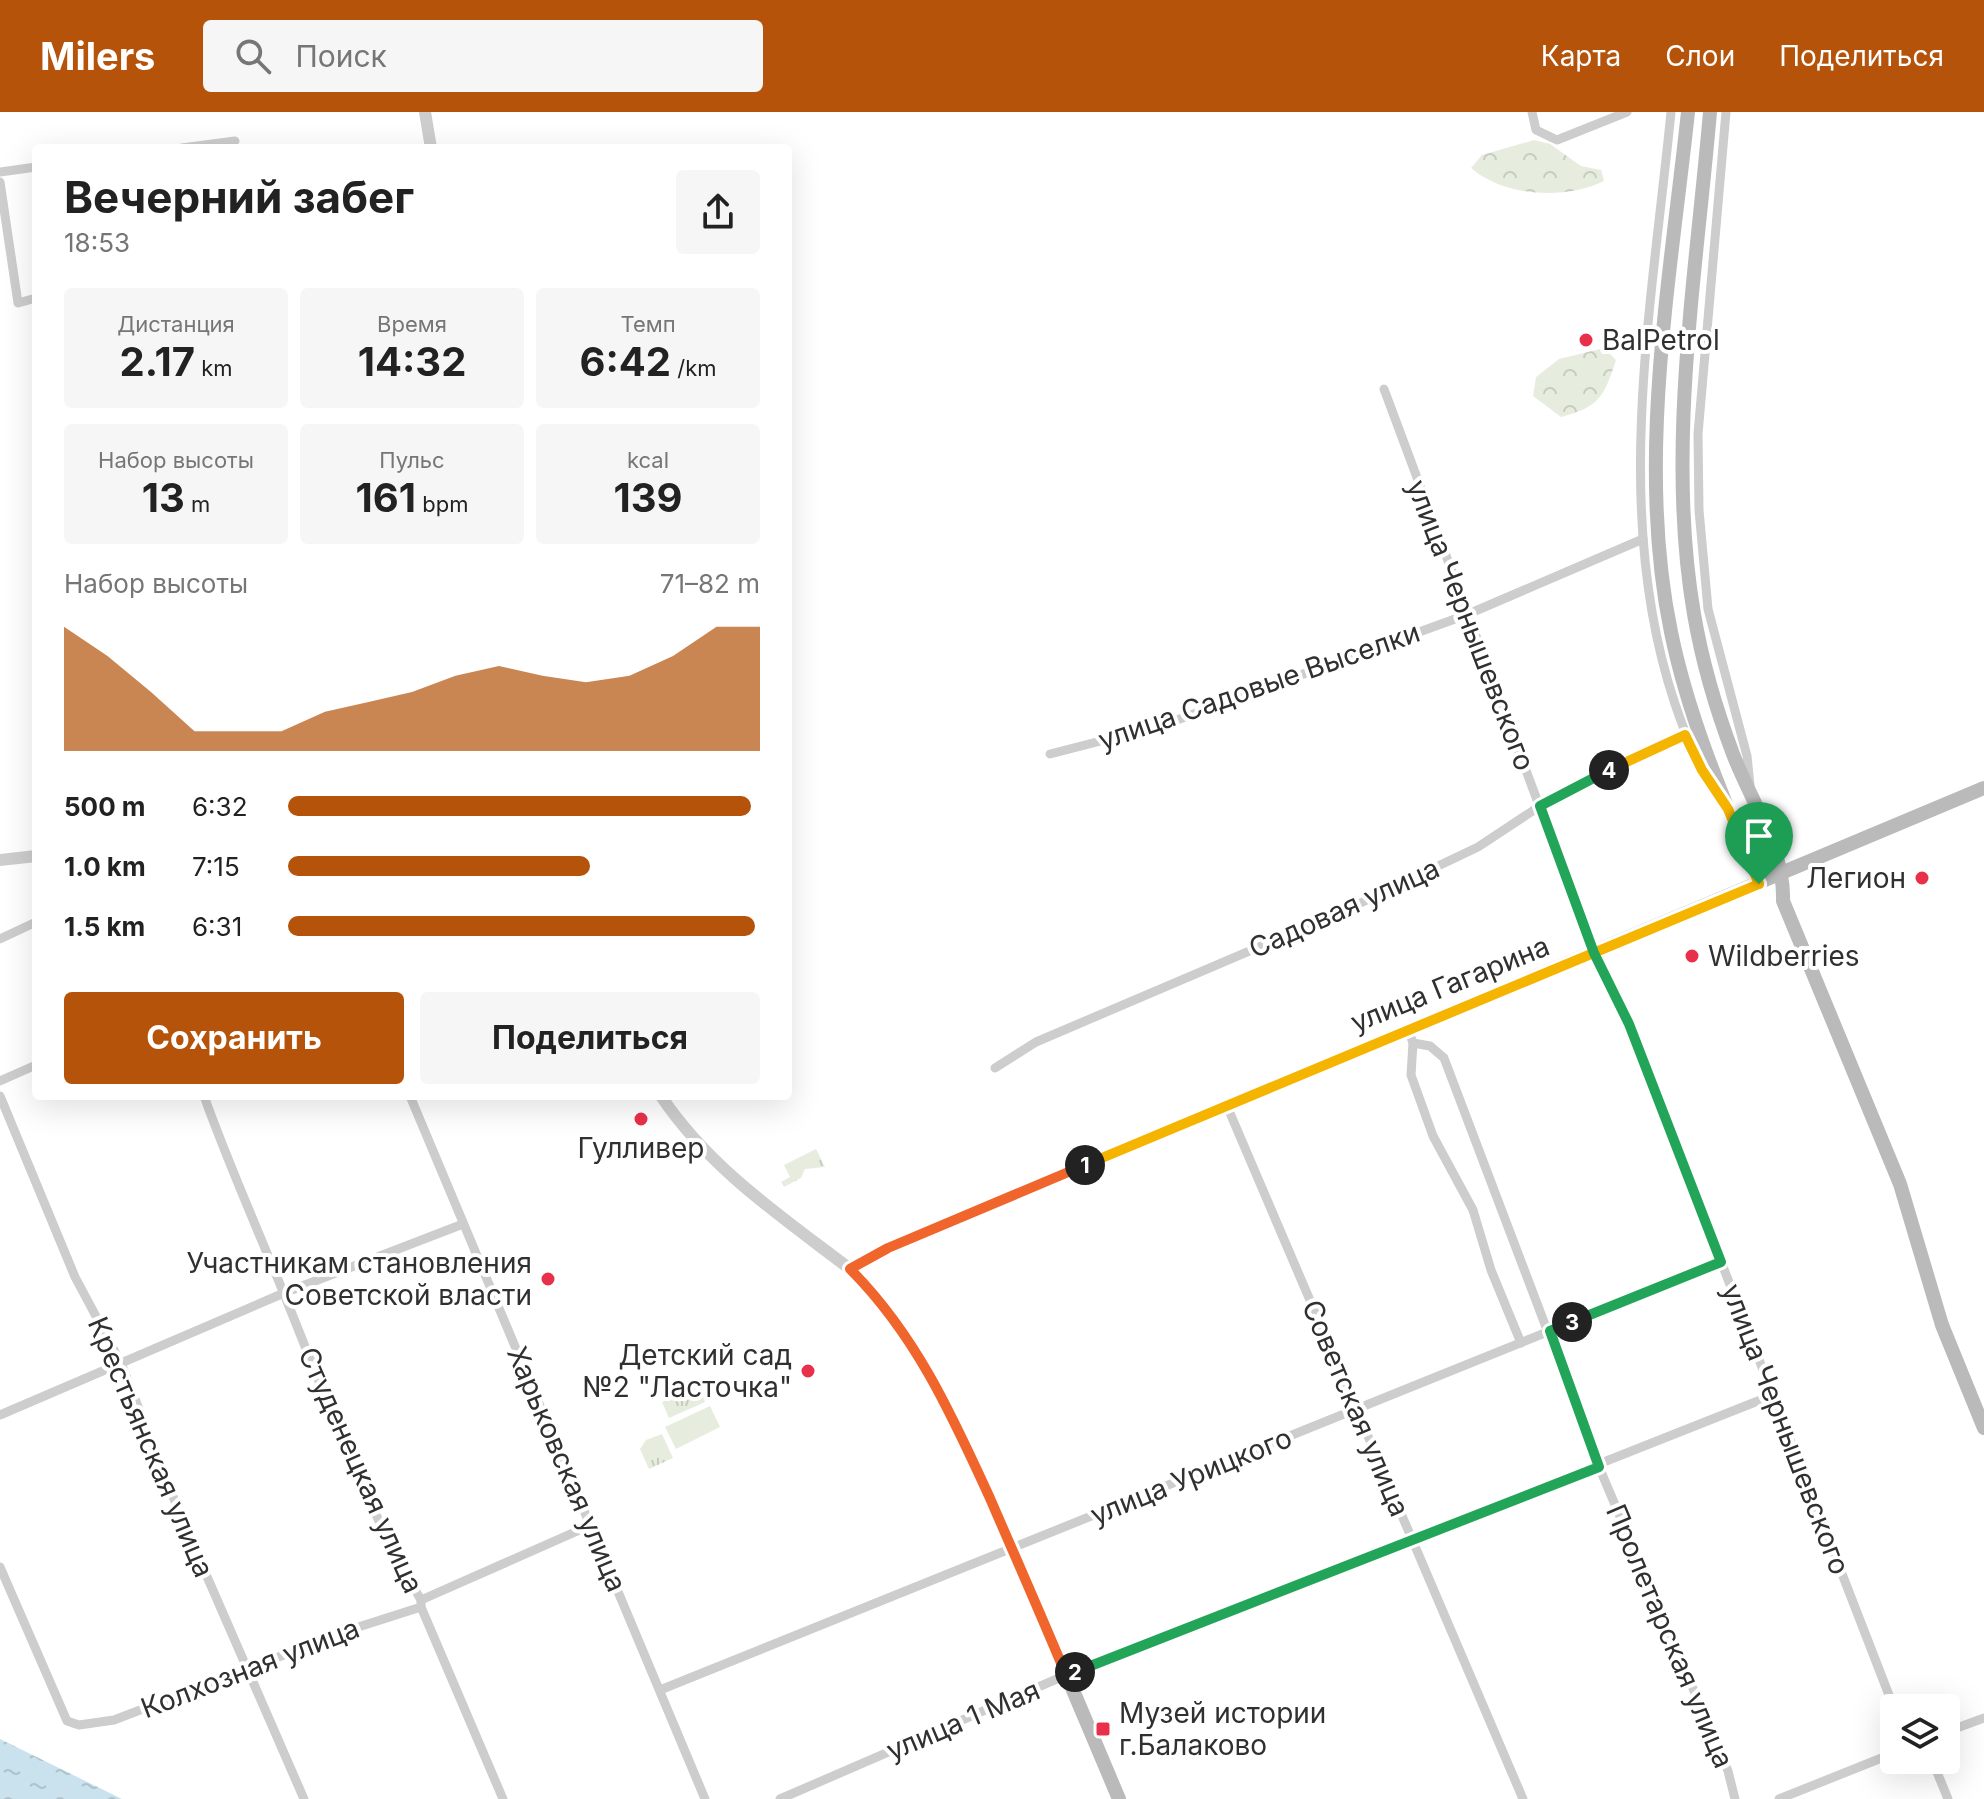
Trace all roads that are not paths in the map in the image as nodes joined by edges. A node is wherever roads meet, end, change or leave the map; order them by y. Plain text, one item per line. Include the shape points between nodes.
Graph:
1 (425, 112) edge
2 (1532, 112) edge
3 (1627, 112) edge
4 (1671, 112) edge
5 (1688, 112) edge
6 (1710, 112) edge
7 (1726, 112) edge
8 (235, 141) dead end
9 (212, 144) edge
10 (430, 144) edge
11 (32, 168) edge
12 (0, 172) edge
13 (0, 182) edge
14 (32, 299) edge
15 (1384, 389) dead end
16 (1643, 539) junction
17 (1466, 615) junction
18 (1685, 735) junction
19 (1050, 754) dead end
20 (1984, 788) edge
21 (1751, 800) junction
22 (1540, 806) junction
23 (1728, 809) junction
24 (32, 856) edge
25 (0, 860) edge
26 (1784, 874) junction
27 (1759, 884) junction
28 (1783, 901) junction
29 (32, 924) edge
30 (0, 939) edge
31 (1594, 953) junction
32 (1410, 1036) junction
33 (32, 1067) edge
34 (995, 1068) dead end
35 (0, 1081) edge
36 (0, 1096) edge
37 (205, 1100) edge
38 (412, 1100) edge
39 (664, 1100) edge
40 (1227, 1106) junction
41 (463, 1224) junction
42 (1721, 1262) junction
43 (850, 1269) junction
44 (284, 1293) junction
45 (1550, 1331) junction
46 (1521, 1343) junction
47 (121, 1363) junction
48 (1773, 1395) junction
49 (1356, 1409) junction
50 (0, 1415) edge
51 (1984, 1428) edge
52 (1599, 1467) junction
53 (591, 1525) junction
54 (1412, 1539) junction
55 (1012, 1549) junction
56 (0, 1567) edge
57 (421, 1603) junction
58 (248, 1670) junction
59 (1066, 1675) junction
60 (660, 1690) junction
61 (1889, 1694) edge
62 (1984, 1718) edge
63 (1960, 1727) edge
64 (1880, 1759) edge
65 (1938, 1774) edge
66 (304, 1799) edge
67 (503, 1799) edge
68 (705, 1799) edge
69 (780, 1799) edge
70 (1119, 1799) edge
71 (1523, 1799) edge
72 (1735, 1799) edge
73 (1779, 1799) edge
74 (1948, 1799) edge

1 - 10 street
2 - 3 street via 1536,130 1557,140
4 - 16 street via 1642,432
5 - 23 main road via 1665,332 1656,518 1684,687
6 - 21 main road via 1682,452 1682,512 1704,659
7 - 21 street via 1698,434 1699,510 1708,609 1747,756
8 - 9 street
11 - 12 street
13 - 14 street via 18,303
15 - 17 street, улица Чернышевского
16 - 17 street, улица Садовые Выселки
16 - 18 street via 1653,619
17 - 19 street, улица Садовые Выселки via 1163,725
17 - 22 street, улица Чернышевского
18 - 22 street, Садовая улица
18 - 23 street
20 - 26 main road, улица Гагарина
21 - 26 main road
22 - 31 street, улица Чернышевского
22 - 34 street, Садовая улица via 1478,847 1350,908 1036,1042
23 - 27 main road
24 - 25 street
26 - 27 main road, улица Гагарина
26 - 28 main road
27 - 28 main road
27 - 31 main road, улица Гагарина
28 - 51 main road via 1900,1184 1942,1325
29 - 30 street
31 - 32 main road, улица Гагарина
31 - 42 street, улица Чернышевского via 1629,1024
32 - 40 main road, улица Гагарина
32 - 45 street, Пролетарская улица via 1444,1058
32 - 46 street via 1411,1075 1433,1136 1473,1210
33 - 35 street
36 - 47 street, Крестьянская улица via 75,1277
37 - 44 street, Студенецкая улица
38 - 41 street, Харьковская улица
39 - 43 street via 717,1162
40 - 43 main road, улица Гагарина via 888,1248
40 - 49 street, Советская улица
41 - 44 street
41 - 53 street, Харьковская улица
42 - 45 street, улица Урицкого
42 - 48 street, улица Чернышевского
43 - 55 main road via 889,1311 927,1367
44 - 47 street
44 - 57 street, Студенецкая улица via 391,1550
45 - 46 street, улица Урицкого
45 - 52 street, Пролетарская улица
46 - 49 street, улица Урицкого
47 - 50 street
47 - 58 street, Крестьянская улица
48 - 52 street, улица 1 Мая
48 - 61 street, улица Чернышевского
49 - 54 street, Советская улица
49 - 55 street, улица Урицкого
52 - 54 street, улица 1 Мая
52 - 72 street, Пролетарская улица via 1728,1771
53 - 57 street, Колхозная улица
53 - 60 street, Харьковская улица
54 - 59 street, улица 1 Мая
54 - 71 street, Советская улица
55 - 59 main road
55 - 60 street, улица Урицкого
56 - 58 street, Колхозная улица via 67,1721 79,1725 114,1720
57 - 58 street, Колхозная улица
57 - 67 street, Студенецкая улица
58 - 66 street, Крестьянская улица
59 - 69 street, улица 1 Мая
59 - 70 main road
60 - 68 street, Харьковская улица
62 - 63 street
64 - 73 street
65 - 74 street

